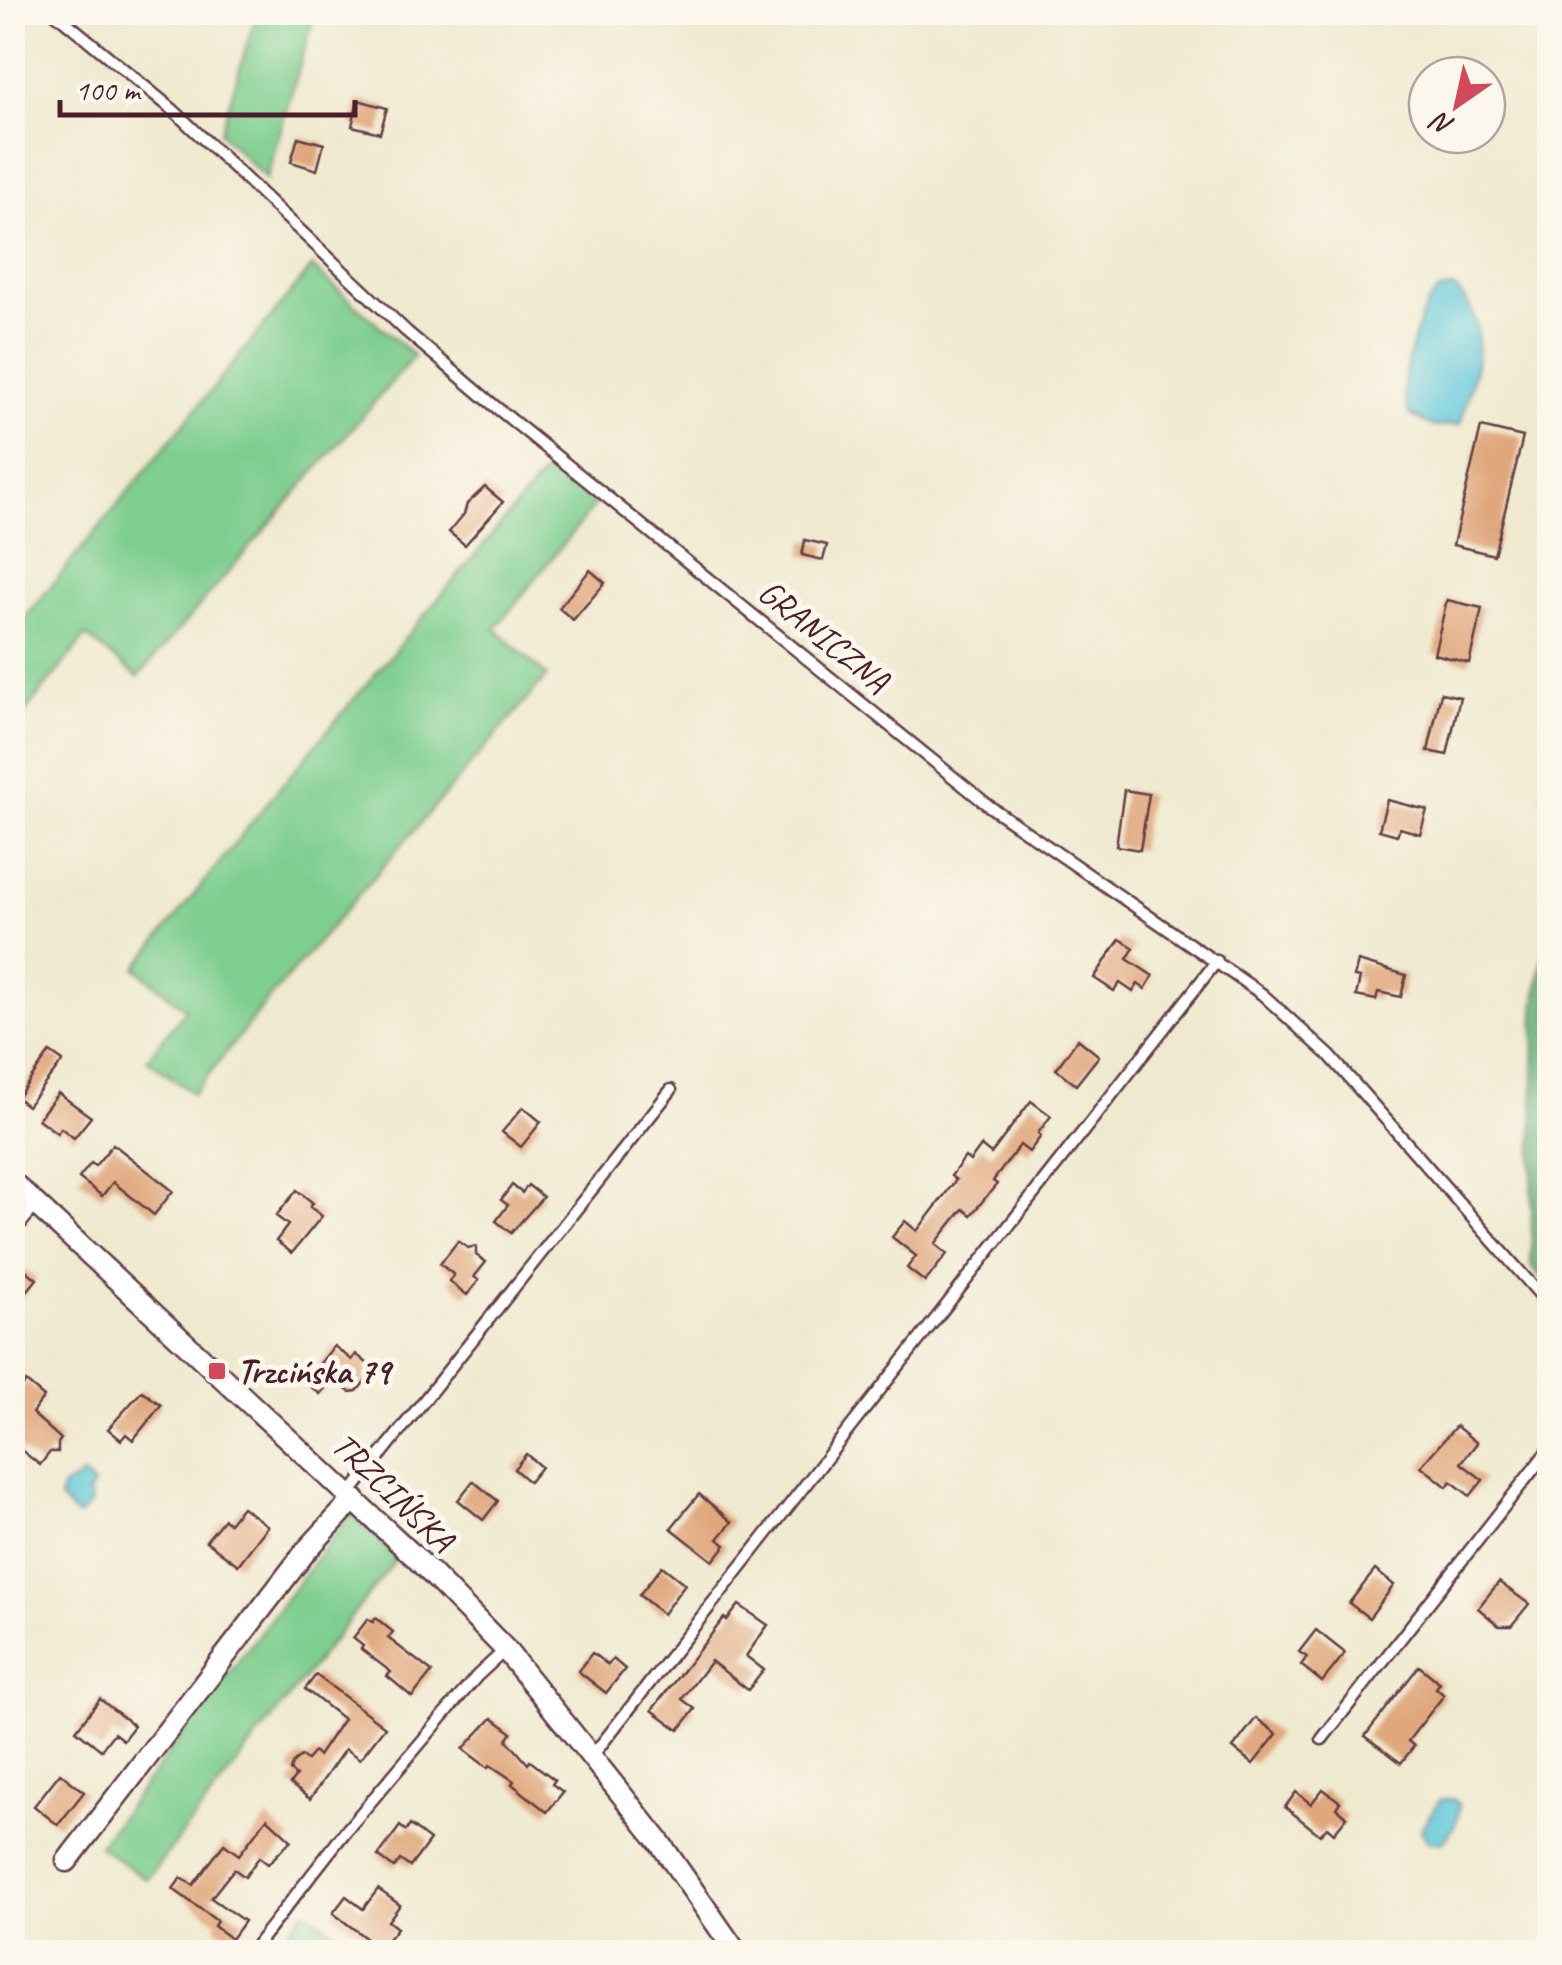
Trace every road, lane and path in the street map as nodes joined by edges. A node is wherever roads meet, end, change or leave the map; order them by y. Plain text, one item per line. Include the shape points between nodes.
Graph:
1 (54, 12) edge
2 (1217, 961) junction
3 (671, 1090) dead end
4 (12, 1182) edge
5 (36, 1204) junction
6 (12, 1234) edge
7 (1550, 1306) edge
8 (1550, 1448) edge
9 (351, 1497) junction
10 (506, 1649) junction
11 (1322, 1739) dead end
12 (592, 1755) junction
13 (67, 1861) dead end
14 (250, 1952) edge
15 (736, 1952) edge

1 - 2 lane, GRANICZNA via 172,108 406,331 497,408 990,806
2 - 7 lane, GRANICZNA via 1330,1056
2 - 12 lane
3 - 9 lane
4 - 5 street, TRZCIŃSKA
5 - 6 lane
5 - 9 street, TRZCIŃSKA
8 - 11 lane
9 - 10 street, TRZCIŃSKA
9 - 13 street
10 - 12 street, TRZCIŃSKA
10 - 14 lane
12 - 15 street, TRZCIŃSKA

